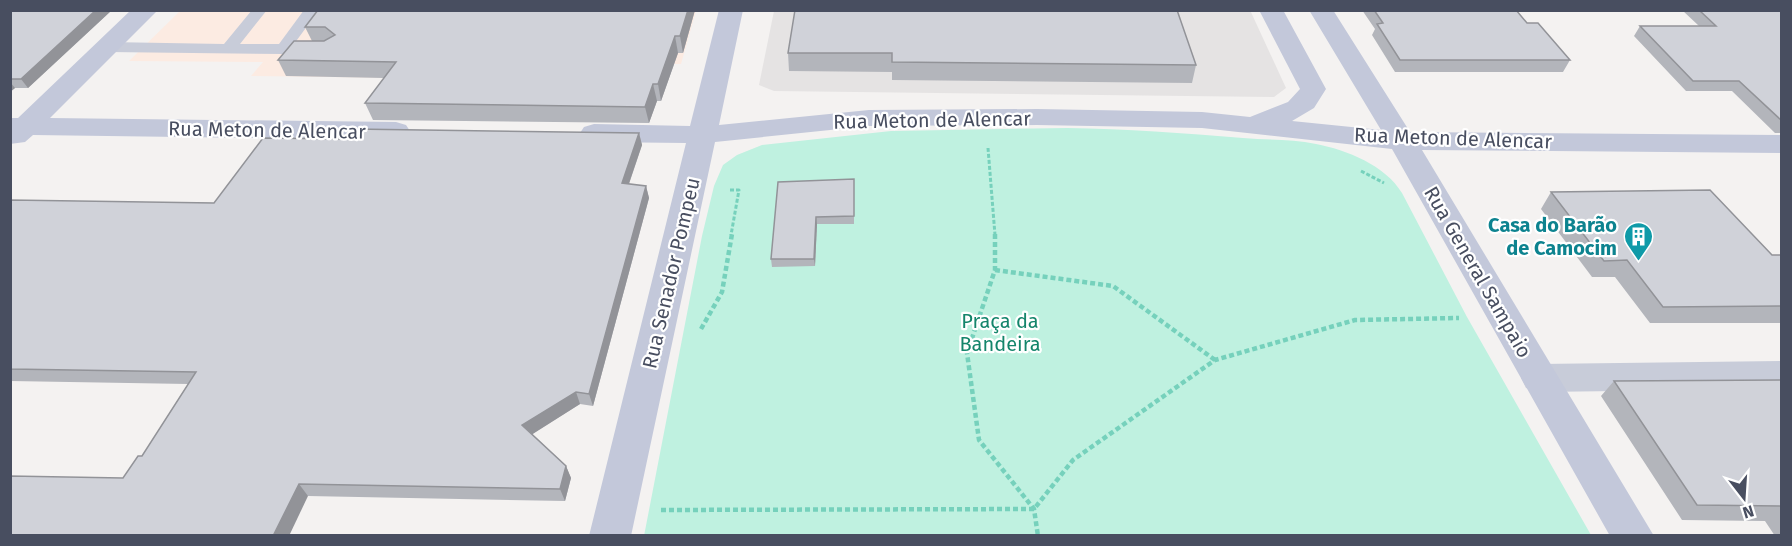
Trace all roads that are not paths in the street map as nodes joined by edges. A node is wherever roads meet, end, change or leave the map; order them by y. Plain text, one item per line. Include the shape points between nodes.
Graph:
1 (146, 10) edge
2 (260, 10) edge
3 (312, 10) edge
4 (731, 10) edge
5 (1271, 10) edge
6 (1321, 10) edge
7 (108, 47) junction
8 (228, 48) junction
9 (283, 49) junction
10 (332, 50) edge
11 (1253, 125) junction
12 (15, 131) edge
13 (419, 131) edge
14 (573, 133) edge
15 (702, 135) junction
16 (1401, 141) junction
17 (1782, 144) edge
18 (1782, 375) edge
19 (1539, 378) junction
20 (610, 536) edge
21 (1633, 536) edge

1 - 7 street
2 - 8 lane
3 - 9 lane
4 - 15 street, Rua Senador Pompeu
5 - 11 street via 1313,89 1306,103
6 - 16 street, Rua General Sampaio
7 - 8 lane
7 - 12 street
8 - 9 lane
9 - 10 lane
11 - 15 street, Rua Meton de Alencar via 1202,120 1048,117 869,118
11 - 16 street, Rua Meton de Alencar
12 - 13 street, Rua Meton de Alencar
14 - 15 street, Rua Meton de Alencar
15 - 20 street, Rua Senador Pompeu
16 - 17 street, Rua Meton de Alencar
16 - 19 street, Rua General Sampaio
18 - 19 street
19 - 21 street, Rua General Sampaio

